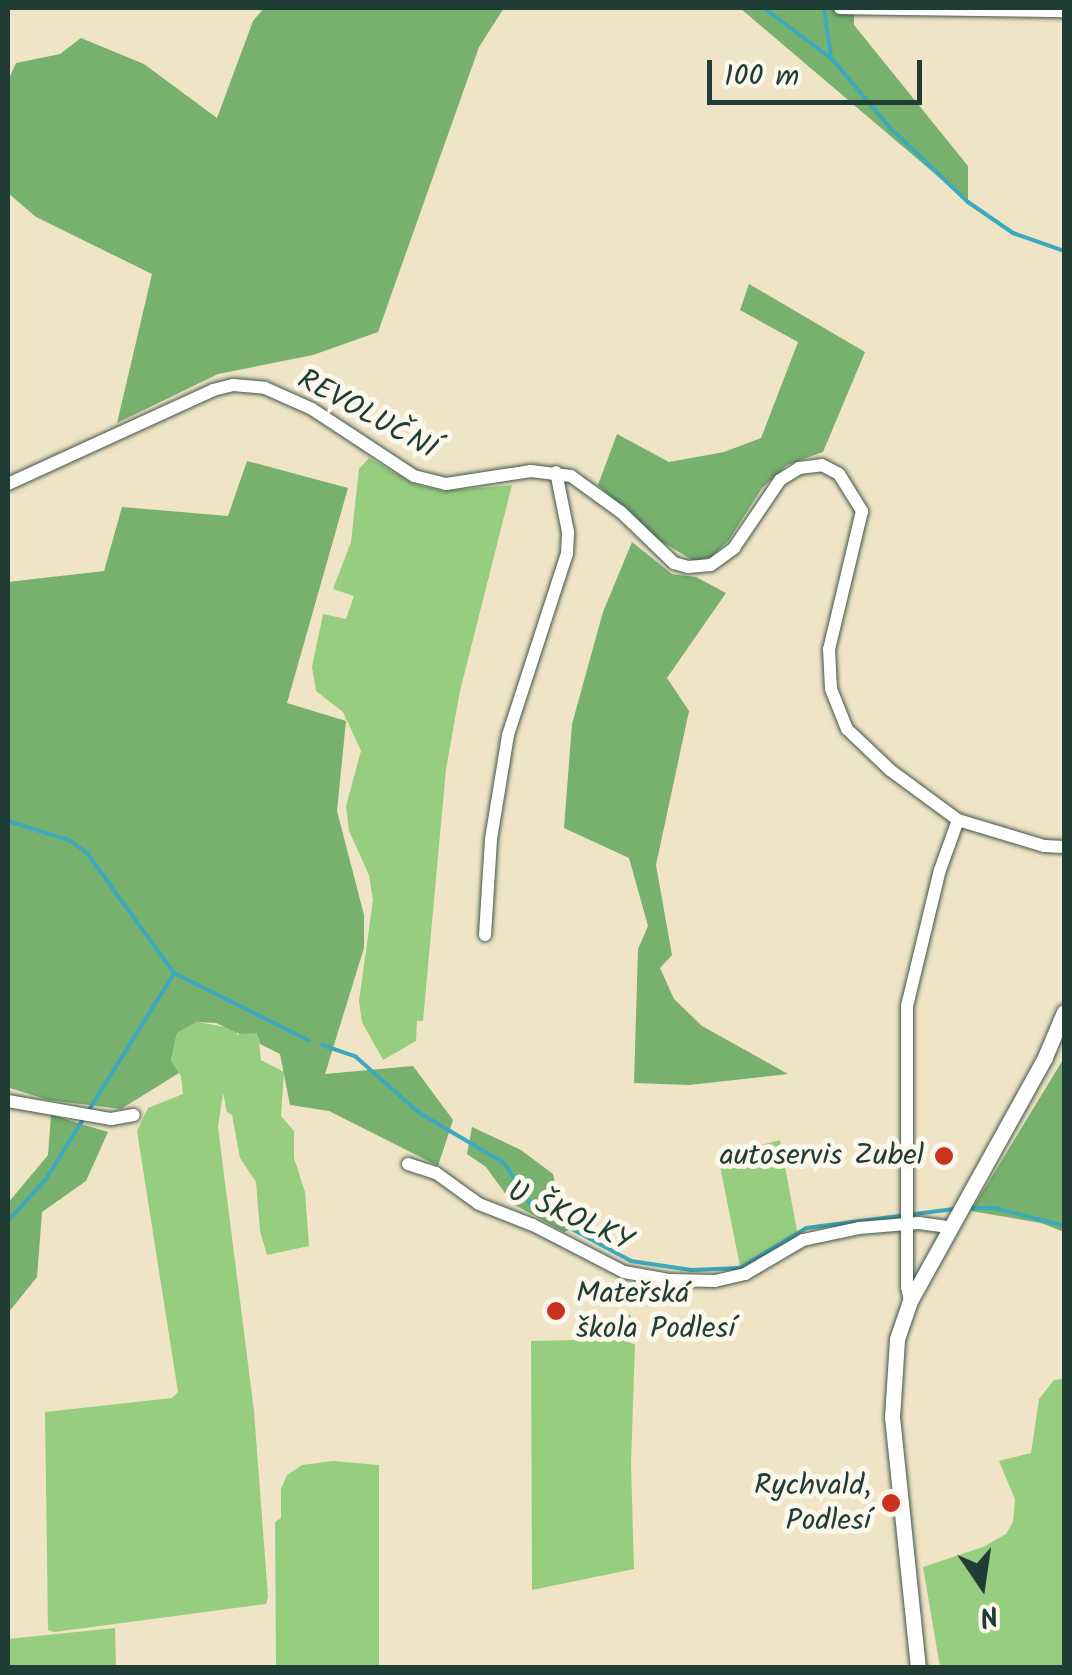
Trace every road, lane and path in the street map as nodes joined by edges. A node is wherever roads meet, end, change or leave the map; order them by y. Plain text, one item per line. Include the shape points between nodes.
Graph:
1 (840, 8) edge
2 (1064, 10) edge
3 (556, 472) junction
4 (8, 484) edge
5 (958, 820) junction
6 (1064, 847) edge
7 (484, 935) dead end
8 (1064, 1012) edge
9 (8, 1101) edge
10 (134, 1114) dead end
11 (408, 1164) dead end
12 (906, 1226) junction
13 (949, 1226) junction
14 (910, 1302) junction
15 (918, 1668) edge

1 - 2 street
3 - 4 street, REVOLUČNÍ via 446,484 414,476 312,409 265,388 234,385
3 - 5 street via 587,485 674,564 688,567 711,564 734,548 767,495 799,468 822,465 839,474 862,511 836,608 831,689 847,729
3 - 7 street via 567,553 508,734
5 - 6 street
5 - 12 street via 907,1006
8 - 13 street
9 - 10 street via 111,1119
11 - 12 street, U ŠKOLKY via 624,1272 670,1280 730,1278 803,1240
12 - 13 street, U ŠKOLKY
12 - 14 street
13 - 14 street
14 - 15 street via 894,1358 891,1400

